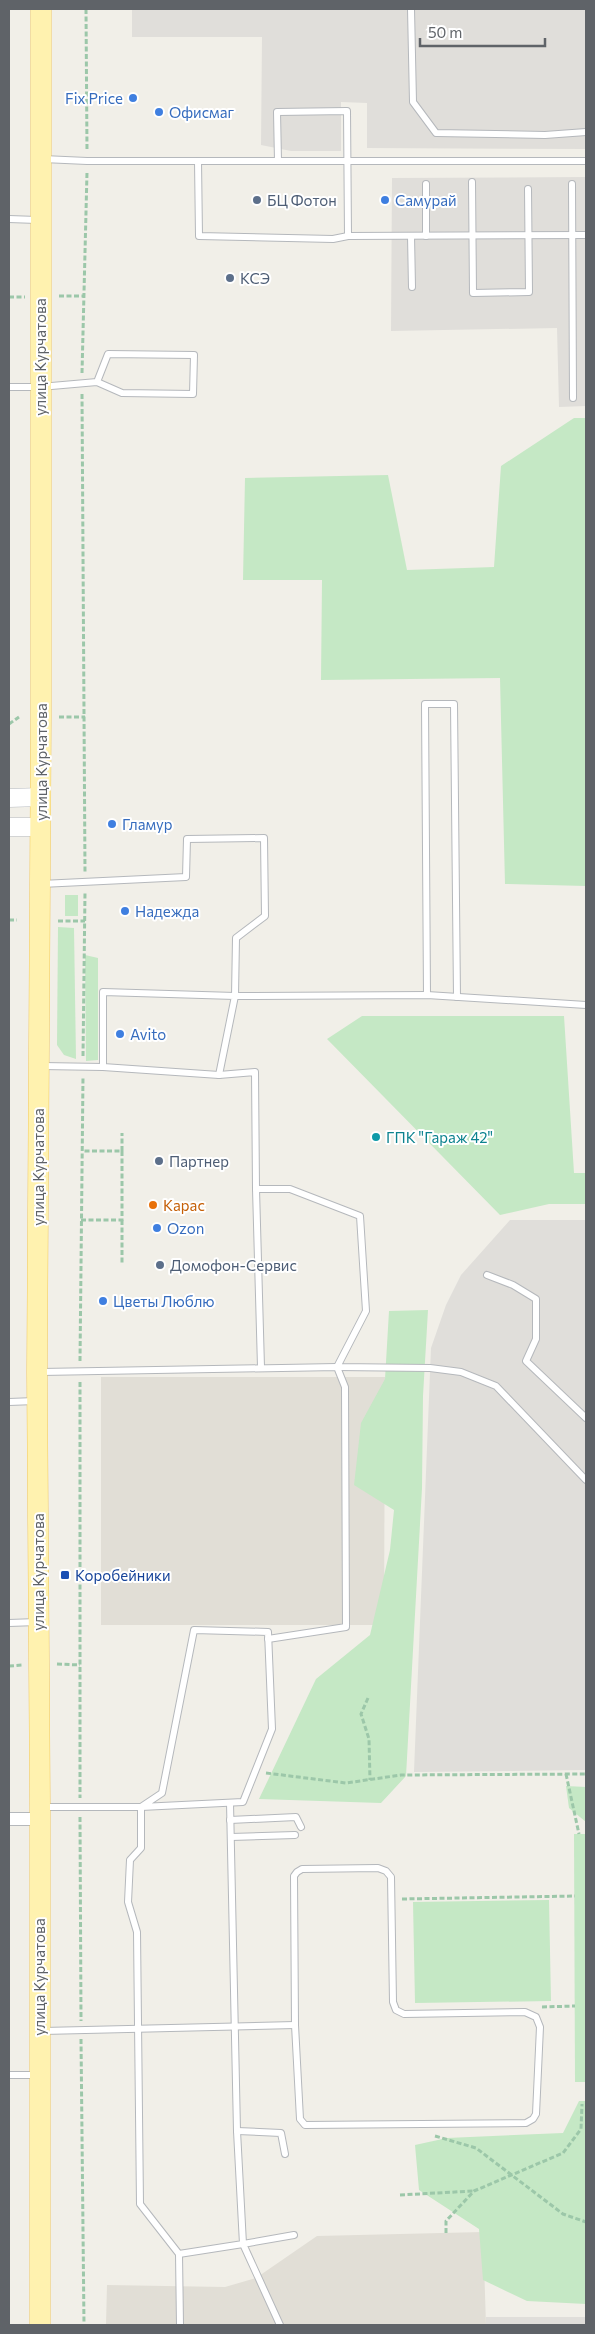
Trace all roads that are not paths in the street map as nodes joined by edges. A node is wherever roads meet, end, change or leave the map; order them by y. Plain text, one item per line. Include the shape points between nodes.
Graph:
1 (41, 9) edge
2 (411, 9) edge
3 (586, 132) edge
4 (40, 158) junction
5 (349, 160) junction
6 (198, 161) junction
7 (278, 161) junction
8 (586, 161) edge
9 (472, 182) dead end
10 (426, 184) dead end
11 (572, 184) dead end
12 (528, 189) dead end
13 (9, 219) edge
14 (40, 220) junction
15 (472, 235) junction
16 (528, 235) junction
17 (572, 235) junction
18 (586, 235) edge
19 (348, 236) junction
20 (411, 236) junction
21 (426, 236) junction
22 (412, 287) dead end
23 (97, 382) junction
24 (9, 387) edge
25 (40, 388) junction
26 (573, 398) dead end
27 (40, 797) junction
28 (9, 798) edge
29 (9, 827) edge
30 (40, 827) junction
31 (40, 884) junction
32 (427, 995) junction
33 (235, 996) junction
34 (457, 997) junction
35 (586, 1006) edge
36 (38, 1066) junction
37 (103, 1067) junction
38 (219, 1075) junction
39 (256, 1188) junction
40 (487, 1276) dead end
41 (261, 1367) junction
42 (337, 1367) junction
43 (37, 1372) junction
44 (37, 1401) junction
45 (9, 1402) edge
46 (586, 1418) edge
47 (586, 1480) edge
48 (38, 1622) junction
49 (9, 1623) edge
50 (268, 1639) junction
51 (230, 1802) junction
52 (141, 1807) junction
53 (40, 1813) junction
54 (9, 1819) edge
55 (230, 1820) junction
56 (301, 1827) dead end
57 (295, 1835) dead end
58 (231, 1837) junction
59 (295, 2025) junction
60 (235, 2027) junction
61 (138, 2029) junction
62 (39, 2031) junction
63 (9, 2075) edge
64 (39, 2076) junction
65 (237, 2131) junction
66 (285, 2154) dead end
67 (294, 2235) dead end
68 (243, 2244) junction
69 (179, 2254) junction
70 (40, 2325) edge
71 (180, 2325) edge
72 (280, 2325) edge

1 - 4 main road, улица Курчатова
2 - 3 lane via 413,102 436,133 545,136
4 - 6 lane via 87,162
4 - 14 main road, улица Курчатова
5 - 7 lane
5 - 7 lane via 347,111 277,112
5 - 8 lane
5 - 19 lane
6 - 7 lane
6 - 19 lane via 199,236 333,239
9 - 15 lane
10 - 21 lane
11 - 17 lane
12 - 16 lane
13 - 14 lane
14 - 25 main road, улица Курчатова
15 - 16 lane
15 - 16 lane via 473,293 482,293 528,292
15 - 21 lane
16 - 17 lane
17 - 18 lane
17 - 26 lane
19 - 20 lane
20 - 21 lane
20 - 22 lane
23 - 23 lane via 122,393 193,394 194,355 108,354
23 - 25 lane
24 - 25 lane
25 - 27 main road, улица Курчатова
27 - 28 main road
27 - 30 main road, улица Курчатова
29 - 30 main road
30 - 31 main road, улица Курчатова
31 - 33 lane via 186,877 187,839 264,838 265,916 236,938
31 - 36 main road, улица Курчатова
32 - 33 lane
32 - 34 lane
32 - 34 lane via 425,704 454,704
33 - 37 lane via 103,992
33 - 38 lane
34 - 35 lane
36 - 37 lane
36 - 43 main road, улица Курчатова
37 - 38 lane
38 - 39 lane via 255,1072
39 - 41 lane
39 - 42 lane via 290,1189 360,1216 366,1311
40 - 46 lane via 513,1285 536,1299 536,1340 526,1361
41 - 42 lane
41 - 43 lane
42 - 47 lane via 430,1368 461,1372 496,1386
42 - 50 lane via 345,1387 346,1627
43 - 44 main road, улица Курчатова
44 - 45 lane
44 - 48 main road, улица Курчатова
48 - 49 lane
48 - 53 main road, улица Курчатова
50 - 51 lane via 272,1729 244,1802
50 - 52 lane via 268,1632 194,1630 162,1793
51 - 52 lane
51 - 55 lane
52 - 53 lane via 80,1807
52 - 61 lane via 141,1848 130,1860 128,1902 137,1932
53 - 54 street
53 - 62 main road, улица Курчатова
55 - 56 lane via 296,1817
55 - 58 lane
57 - 58 lane
58 - 60 lane
59 - 59 lane via 294,1876 302,1870 378,1868 391,1876 392,2002 396,2010 404,2014 525,2012 536,2017 540,2028 536,2114 526,2123 305,2125 298,2111
59 - 60 lane
60 - 61 lane
60 - 65 lane
61 - 62 lane
61 - 69 lane via 140,2204
62 - 64 main road, улица Курчатова
63 - 64 lane
64 - 70 main road, улица Курчатова
65 - 66 lane via 282,2133
65 - 68 lane
67 - 68 lane
68 - 69 lane
68 - 72 lane
69 - 71 lane

